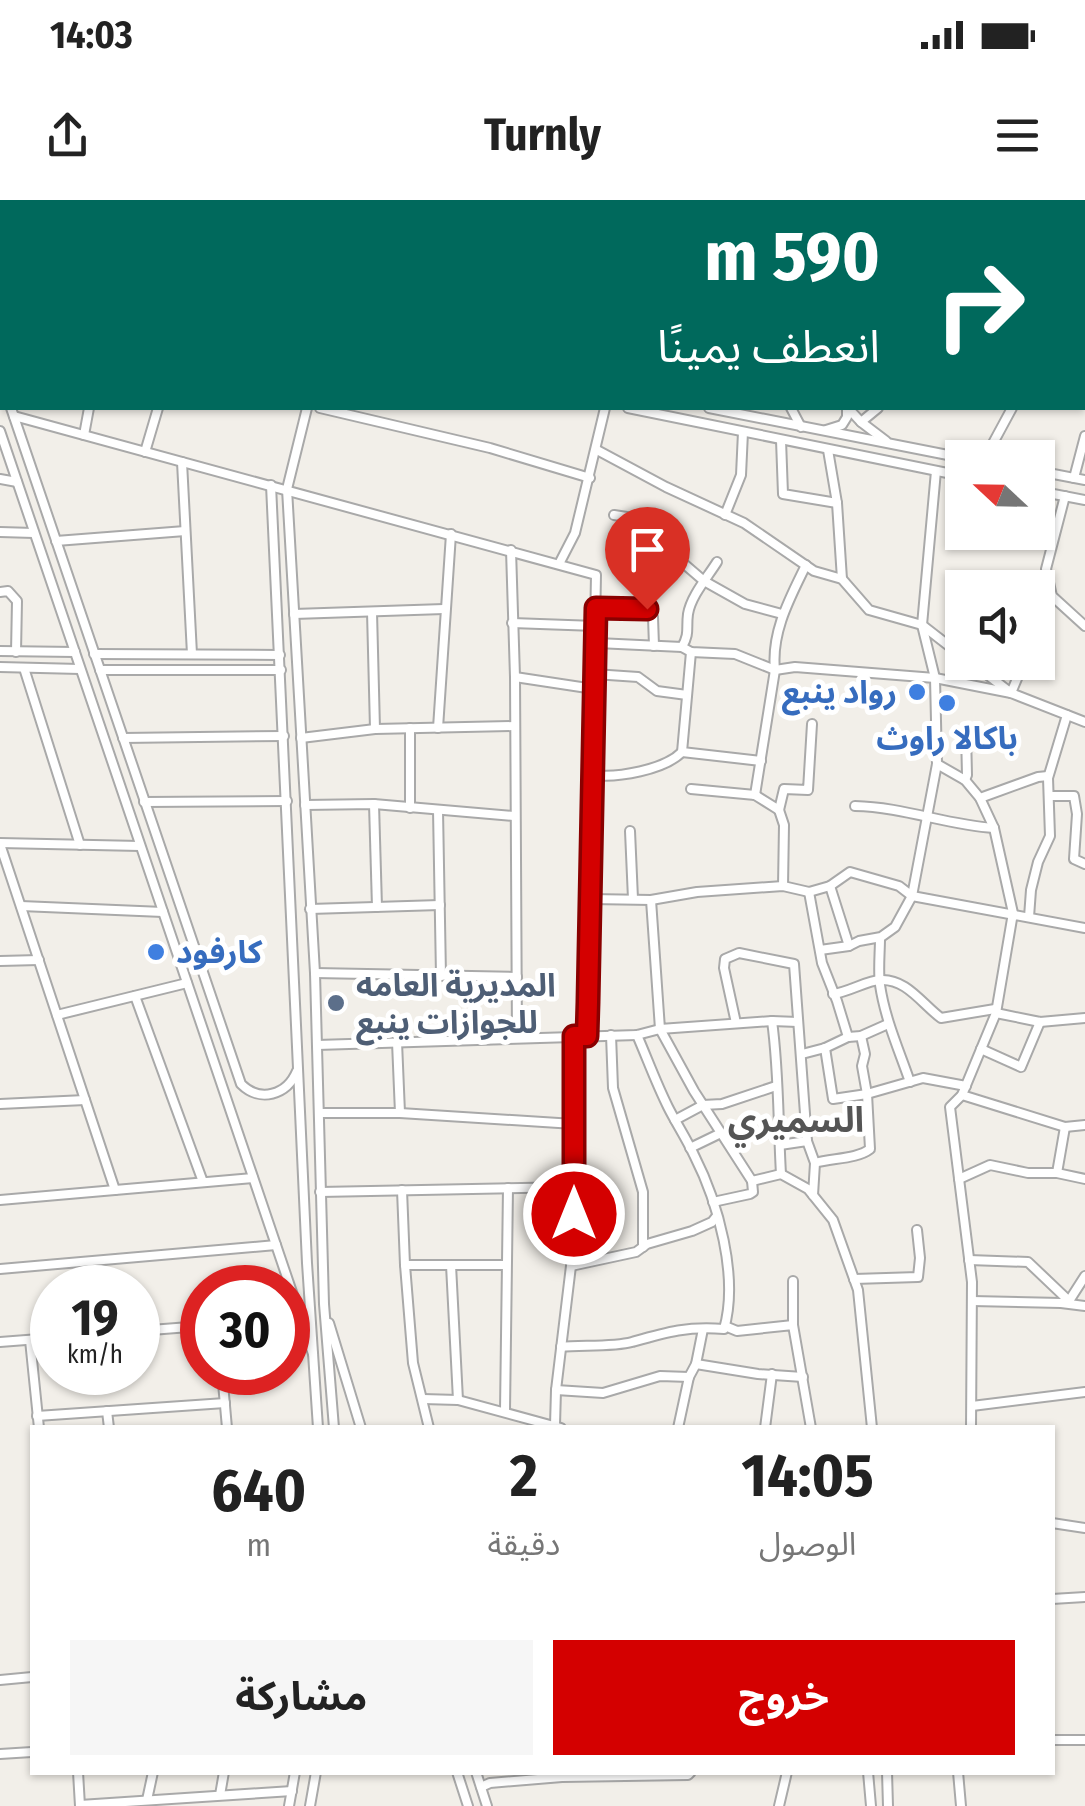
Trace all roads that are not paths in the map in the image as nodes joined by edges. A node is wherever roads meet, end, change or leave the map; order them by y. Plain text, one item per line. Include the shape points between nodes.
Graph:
1 (89, 410) edge
2 (157, 410) edge
3 (307, 410) edge
4 (328, 410) edge
5 (605, 410) edge
6 (638, 410) edge
7 (719, 410) edge
8 (792, 410) edge
9 (848, 410) edge
10 (850, 410) edge
11 (876, 410) edge
12 (1011, 410) edge
13 (12, 412) edge
14 (861, 422) junction
15 (801, 427) junction
16 (0, 431) edge
17 (821, 431) junction
18 (743, 432) junction
19 (84, 435) junction
20 (1085, 436) edge
21 (781, 440) junction
22 (995, 440) edge
23 (890, 444) junction
24 (597, 450) junction
25 (828, 450) junction
26 (145, 452) junction
27 (945, 455) edge
28 (182, 462) junction
29 (936, 471) junction
30 (945, 473) edge
31 (1055, 474) edge
32 (590, 478) junction
33 (1074, 478) junction
34 (0, 480) edge
35 (1085, 480) edge
36 (17, 482) junction
37 (271, 485) junction
38 (287, 489) junction
39 (1055, 494) edge
40 (1065, 496) junction
41 (1085, 500) edge
42 (837, 504) junction
43 (614, 515) dead end
44 (725, 515) junction
45 (185, 531) junction
46 (0, 532) edge
47 (34, 532) junction
48 (450, 534) junction
49 (56, 540) junction
50 (511, 550) junction
51 (717, 562) dead end
52 (559, 564) junction
53 (806, 565) junction
54 (1046, 570) edge
55 (842, 579) junction
56 (704, 581) junction
57 (0, 592) edge
58 (1055, 599) edge
59 (596, 608) junction
60 (444, 610) junction
61 (372, 612) junction
62 (294, 614) junction
63 (782, 614) junction
64 (512, 623) junction
65 (922, 624) junction
66 (596, 626) junction
67 (1085, 626) edge
68 (945, 642) edge
69 (597, 643) junction
70 (654, 646) junction
71 (687, 650) junction
72 (0, 652) edge
73 (16, 652) junction
74 (75, 652) junction
75 (94, 654) junction
76 (192, 654) junction
77 (280, 655) junction
78 (0, 667) edge
79 (24, 668) junction
80 (80, 668) junction
81 (100, 670) junction
82 (281, 670) junction
83 (775, 670) junction
84 (594, 674) junction
85 (514, 677) junction
86 (934, 678) junction
87 (994, 680) edge
88 (1016, 680) edge
89 (594, 689) junction
90 (1011, 693) junction
91 (687, 694) junction
92 (1067, 714) junction
93 (1085, 722) edge
94 (812, 724) dead end
95 (514, 726) junction
96 (410, 728) junction
97 (438, 728) junction
98 (376, 729) junction
99 (966, 733) dead end
100 (284, 736) junction
101 (123, 738) junction
102 (301, 738) junction
103 (682, 752) junction
104 (760, 760) junction
105 (936, 764) junction
106 (593, 775) junction
107 (1048, 776) junction
108 (965, 780) junction
109 (691, 788) dead end
110 (755, 795) junction
111 (1051, 796) dead end
112 (980, 798) junction
113 (287, 801) junction
114 (144, 802) junction
115 (374, 804) junction
116 (304, 805) junction
117 (856, 806) dead end
118 (410, 808) junction
119 (438, 810) junction
120 (779, 810) junction
121 (514, 816) junction
122 (928, 817) junction
123 (994, 828) junction
124 (630, 830) dead end
125 (0, 843) edge
126 (80, 844) junction
127 (140, 846) junction
128 (1085, 864) edge
129 (0, 886) edge
130 (14, 886) junction
131 (783, 886) junction
132 (830, 886) junction
133 (809, 892) junction
134 (912, 896) junction
135 (591, 899) junction
136 (633, 900) junction
137 (651, 900) junction
138 (440, 905) junction
139 (20, 906) junction
140 (377, 907) junction
141 (310, 909) junction
142 (163, 912) junction
143 (1014, 914) junction
144 (1029, 916) junction
145 (1085, 928) edge
146 (880, 938) junction
147 (849, 946) junction
148 (820, 950) junction
149 (39, 960) junction
150 (0, 961) edge
151 (315, 972) junction
152 (442, 976) junction
153 (517, 978) junction
154 (879, 979) junction
155 (187, 982) junction
156 (833, 994) junction
157 (135, 996) junction
158 (995, 1011) junction
159 (57, 1015) junction
160 (1085, 1018) edge
161 (772, 1021) junction
162 (798, 1022) junction
163 (1040, 1022) junction
164 (736, 1023) junction
165 (888, 1024) junction
166 (660, 1029) junction
167 (637, 1034) junction
168 (574, 1036) junction
169 (587, 1036) junction
170 (610, 1036) junction
171 (861, 1036) junction
172 (848, 1037) junction
173 (517, 1038) junction
174 (397, 1042) junction
175 (317, 1045) junction
176 (824, 1048) junction
177 (981, 1049) junction
178 (802, 1054) junction
179 (298, 1067) junction
180 (910, 1082) junction
181 (776, 1086) junction
182 (964, 1090) junction
183 (867, 1094) junction
184 (85, 1100) junction
185 (0, 1104) edge
186 (703, 1105) junction
187 (320, 1113) junction
188 (400, 1114) junction
189 (675, 1120) junction
190 (574, 1124) junction
191 (1085, 1125) edge
192 (1065, 1127) junction
193 (721, 1133) junction
194 (808, 1141) junction
195 (780, 1144) junction
196 (690, 1148) junction
197 (814, 1163) junction
198 (781, 1174) junction
199 (1057, 1174) junction
200 (253, 1178) junction
201 (959, 1179) junction
202 (1085, 1179) edge
203 (752, 1181) junction
204 (204, 1182) junction
205 (574, 1187) junction
206 (508, 1188) junction
207 (115, 1190) junction
208 (402, 1190) junction
209 (320, 1192) junction
210 (813, 1195) junction
211 (0, 1200) edge
212 (713, 1202) junction
213 (717, 1216) junction
214 (918, 1230) dead end
215 (276, 1244) junction
216 (643, 1247) junction
217 (969, 1260) junction
218 (506, 1264) junction
219 (405, 1265) junction
220 (451, 1265) junction
221 (571, 1266) junction
222 (0, 1269) edge
223 (1085, 1276) edge
224 (854, 1279) junction
225 (793, 1280) dead end
226 (972, 1301) junction
227 (1065, 1302) junction
228 (324, 1304) junction
229 (1085, 1306) edge
230 (793, 1324) junction
231 (725, 1326) junction
232 (703, 1330) junction
233 (30, 1340) edge
234 (0, 1342) edge
235 (561, 1347) junction
236 (313, 1354) junction
237 (696, 1364) junction
238 (772, 1374) junction
239 (689, 1377) junction
240 (804, 1377) junction
241 (556, 1390) junction
242 (1085, 1392) edge
243 (36, 1395) edge
244 (223, 1395) edge
245 (423, 1399) junction
246 (458, 1400) junction
247 (224, 1403) junction
248 (972, 1406) junction
249 (107, 1411) junction
250 (506, 1411) junction
251 (38, 1416) junction
252 (38, 1425) edge
253 (109, 1425) edge
254 (227, 1425) edge
255 (318, 1425) edge
256 (334, 1425) edge
257 (360, 1425) edge
258 (428, 1425) edge
259 (555, 1425) edge
260 (558, 1425) edge
261 (679, 1425) edge
262 (765, 1425) edge
263 (811, 1425) edge
264 (872, 1425) edge
265 (971, 1425) edge
266 (1055, 1523) edge
267 (1085, 1528) edge
268 (1085, 1598) edge
269 (1055, 1599) edge
270 (30, 1678) edge
271 (0, 1680) edge
272 (1055, 1740) edge
273 (1085, 1740) edge
274 (30, 1752) edge
275 (0, 1754) edge
276 (78, 1775) edge
277 (152, 1775) edge
278 (224, 1775) edge
279 (294, 1775) edge
280 (315, 1775) edge
281 (457, 1775) edge
282 (477, 1775) edge
283 (562, 1775) edge
284 (785, 1775) edge
285 (868, 1775) edge
286 (887, 1775) edge
287 (958, 1775) edge
288 (481, 1787) junction
289 (292, 1790) junction
290 (220, 1796) junction
291 (147, 1800) junction
292 (80, 1805) edge
293 (289, 1806) edge
294 (310, 1806) edge
295 (468, 1806) edge
296 (487, 1806) edge
297 (778, 1806) edge
298 (871, 1806) edge
299 (888, 1806) edge
300 (961, 1806) edge

1 - 19 street
2 - 26 street
3 - 38 street
4 - 32 street
5 - 24 street
6 - 18 street
7 - 15 street
8 - 15 street
9 - 17 street via 842,424
10 - 14 street
11 - 14 street
12 - 22 street
13 - 19 street
13 - 49 street
14 - 23 street
15 - 17 street
16 - 36 street
17 - 23 street
18 - 21 street
18 - 44 street via 742,475
19 - 26 street
20 - 33 street
21 - 25 street
21 - 42 street via 783,494
23 - 27 street
24 - 32 street
24 - 44 street
25 - 29 street
25 - 42 street
26 - 28 street
28 - 37 street
28 - 45 street
29 - 30 street
29 - 65 street
31 - 33 street
32 - 52 street
33 - 35 street
34 - 36 street
36 - 47 street
37 - 38 street
37 - 77 street
38 - 48 street
38 - 62 street
39 - 40 street
40 - 41 street
40 - 54 street
42 - 55 street
43 - 56 street via 661,535 669,551
44 - 53 street
45 - 49 street
45 - 76 street
46 - 47 street
47 - 74 street
48 - 50 street
48 - 60 street
49 - 75 street
50 - 52 street
50 - 64 street
51 - 56 street
52 - 59 street via 596,575
53 - 55 street
53 - 63 street
55 - 65 street via 870,610
56 - 63 street via 745,604
56 - 71 street via 688,615
57 - 73 street via 16,601
58 - 67 street
59 - 66 street
59 - 70 street via 647,609
60 - 61 street
60 - 97 street
61 - 62 street
61 - 98 street
62 - 102 street
63 - 83 street
64 - 66 street
64 - 85 street
65 - 68 street
65 - 86 street
66 - 69 street
69 - 70 street
69 - 84 street
70 - 71 street
71 - 83 street via 735,654
71 - 91 street
72 - 73 street
73 - 74 street
74 - 80 street
75 - 76 street
75 - 81 street
76 - 77 street
77 - 82 street
78 - 79 street
79 - 80 street
79 - 126 street
80 - 127 street
81 - 82 street
81 - 101 street
82 - 100 street
83 - 86 street
83 - 104 street
84 - 89 street
84 - 91 street via 638,678 657,691
85 - 89 street
85 - 95 street
86 - 90 street
86 - 105 street
87 - 90 street
88 - 90 street
89 - 106 street
90 - 92 street
91 - 103 street
92 - 93 street
92 - 107 street
94 - 120 street via 808,790 784,788
95 - 97 street
95 - 121 street
96 - 97 street
96 - 98 street
96 - 118 street
98 - 102 street
99 - 108 street
100 - 101 street
100 - 113 street
101 - 114 street
102 - 116 street
103 - 104 street
103 - 106 street via 631,773
104 - 110 street
105 - 108 street
105 - 122 street
106 - 135 street
107 - 112 street
107 - 144 street via 1050,836 1038,862
108 - 112 street
109 - 110 street
110 - 120 street
111 - 128 street via 1074,796 1074,860
112 - 123 street
113 - 114 street
113 - 179 street
114 - 179 street via 241,1084 256,1094 279,1092
115 - 116 street
115 - 118 street
115 - 140 street
116 - 141 street
117 - 122 street
118 - 119 street
119 - 121 street
119 - 138 street
120 - 131 street
121 - 153 street
122 - 123 street
122 - 134 street
123 - 143 street
124 - 136 street
125 - 126 street
125 - 130 street
126 - 127 street
127 - 142 street
129 - 130 street
130 - 139 street
131 - 133 street
131 - 137 street
132 - 133 street
132 - 134 street via 850,872
132 - 147 street
133 - 148 street
134 - 143 street
134 - 146 street via 895,927
135 - 136 street
135 - 169 street
136 - 137 street
137 - 166 street
138 - 140 street
138 - 152 street
139 - 142 street
139 - 149 street
140 - 141 street
141 - 151 street
142 - 155 street
143 - 144 street
143 - 158 street
144 - 145 street
146 - 147 street
146 - 154 street
147 - 148 street
148 - 156 street
149 - 150 street
149 - 159 street
151 - 152 street
151 - 175 street
152 - 153 street
153 - 173 street
154 - 156 street
154 - 158 street via 905,985 941,1018
154 - 165 street
155 - 157 street
155 - 200 street
156 - 172 street
157 - 159 street
157 - 204 street
158 - 163 street
158 - 177 street
159 - 184 street
160 - 163 street
161 - 162 street
161 - 164 street
161 - 181 street
162 - 164 street via 794,964 740,954 725,960 724,968
162 - 178 street
163 - 177 street via 1021,1067
164 - 166 street
165 - 171 street
165 - 180 street
166 - 167 street
166 - 186 street
167 - 170 street
167 - 189 street
168 - 169 street
168 - 173 street
168 - 190 street
169 - 170 street
170 - 216 street via 613,1088 643,1192
171 - 172 street
171 - 183 street
172 - 176 street
173 - 174 street
174 - 175 street
174 - 188 street
175 - 187 street
176 - 178 street
176 - 183 street via 832,1098
177 - 182 street
178 - 194 street
179 - 236 street
180 - 182 street via 923,1078
180 - 183 street
181 - 186 street
181 - 195 street
182 - 192 street
182 - 201 street via 950,1107
183 - 197 street via 870,1149
184 - 185 street
184 - 207 street
186 - 189 street
186 - 193 street
187 - 188 street
187 - 209 street
188 - 190 street
189 - 196 street
190 - 205 street
191 - 192 street
192 - 199 street
193 - 196 street
193 - 203 street
194 - 195 street
194 - 197 street
195 - 198 street
196 - 212 street
197 - 210 street
198 - 203 street
198 - 210 street
199 - 201 street via 990,1165
199 - 202 street
200 - 204 street
200 - 215 street
201 - 217 street
203 - 212 street via 750,1194
204 - 207 street
205 - 206 street
205 - 221 street
206 - 208 street
206 - 218 street
207 - 211 street
208 - 209 street
208 - 219 street
209 - 228 street
210 - 224 street via 834,1220
212 - 213 street
213 - 216 street
213 - 231 street via 730,1278
214 - 224 street via 918,1277
215 - 222 street
215 - 236 street
216 - 221 street
217 - 226 street
217 - 227 street via 1028,1262
218 - 220 street
218 - 250 street
219 - 220 street
219 - 245 street via 413,1363
220 - 246 street
221 - 235 street
223 - 227 street
224 - 264 street
225 - 230 street
226 - 227 street
226 - 248 street
227 - 229 street
228 - 256 street
228 - 257 street
230 - 231 street via 737,1331
230 - 240 street
231 - 232 street
232 - 235 street
232 - 237 street
233 - 234 street
235 - 241 street
236 - 255 street
237 - 238 street
237 - 239 street
238 - 240 street
238 - 262 street
239 - 241 street via 660,1376 603,1393
239 - 261 street
240 - 263 street
241 - 260 street
242 - 248 street
243 - 251 street
244 - 247 street
245 - 246 street
245 - 258 street
246 - 250 street
247 - 249 street
247 - 254 street
248 - 265 street
249 - 251 street
249 - 253 street
250 - 259 street
251 - 252 street
266 - 267 street
268 - 269 street
270 - 271 street
272 - 273 street
274 - 275 street
276 - 292 street
277 - 291 street
278 - 290 street
279 - 289 street
280 - 294 street
281 - 295 street
282 - 288 street
283 - 288 street
284 - 297 street
285 - 298 street
286 - 299 street
287 - 300 street
288 - 296 street
289 - 290 street
289 - 293 street
290 - 291 street
291 - 292 street

